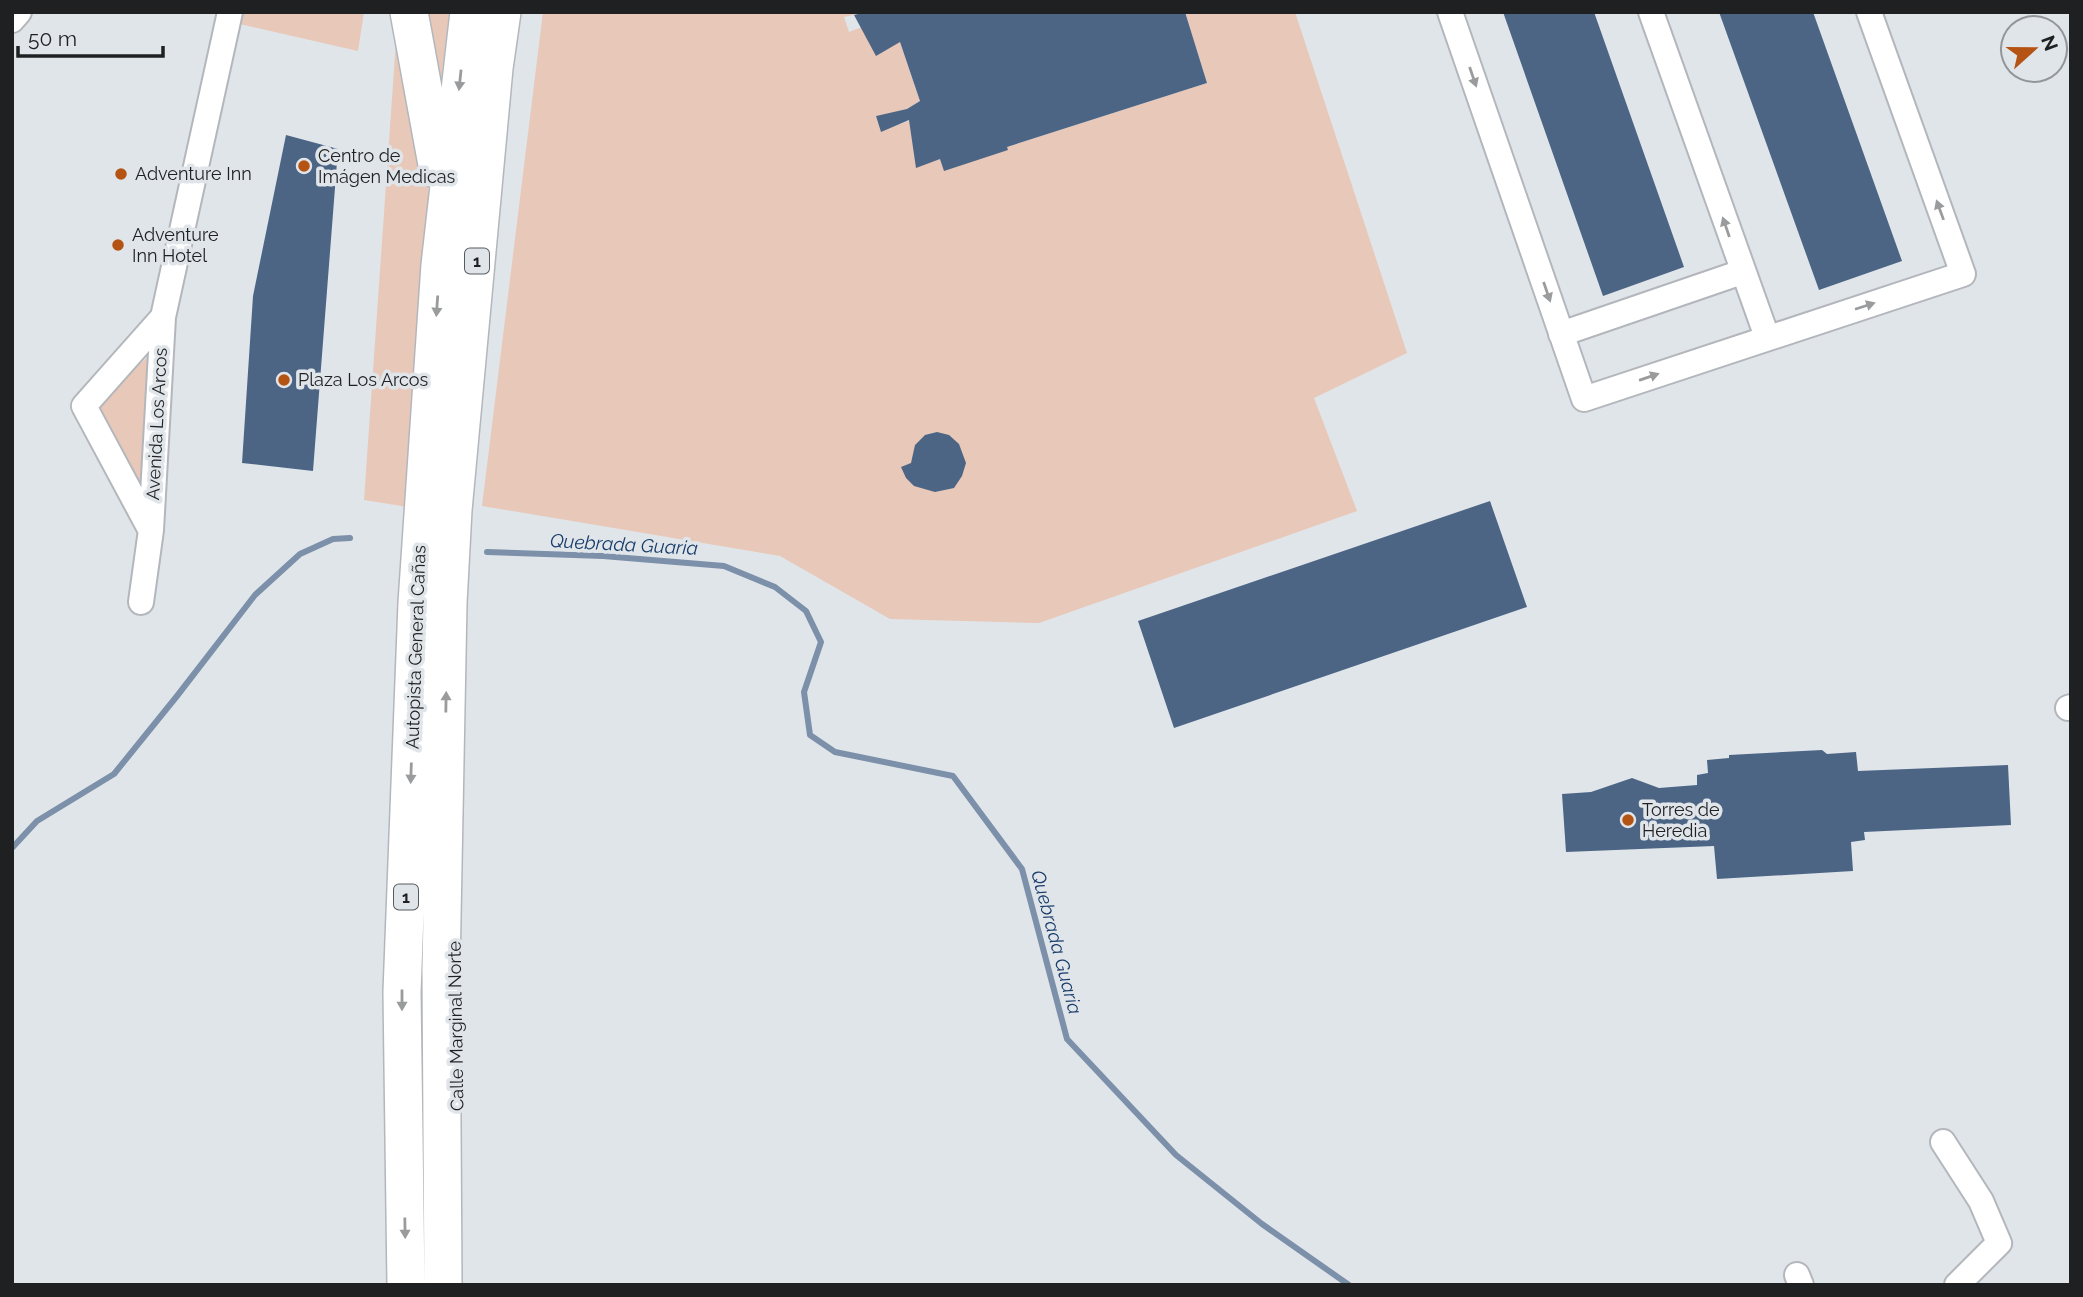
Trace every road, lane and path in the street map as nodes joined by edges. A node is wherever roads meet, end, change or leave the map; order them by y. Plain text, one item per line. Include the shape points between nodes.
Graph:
1 (19, 12) edge
2 (230, 12) edge
3 (409, 12) edge
4 (469, 12) edge
5 (502, 12) edge
6 (515, 12) edge
7 (1450, 12) edge
8 (1651, 12) edge
9 (1869, 12) edge
10 (12, 20) edge
11 (445, 209) junction
12 (1742, 272) junction
13 (163, 317) junction
14 (1562, 334) junction
15 (1767, 337) junction
16 (453, 510) junction
17 (151, 530) junction
18 (141, 602) dead end
19 (445, 767) junction
20 (1943, 1142) dead end
21 (406, 1285) edge
22 (443, 1285) edge
23 (459, 1285) edge
24 (1957, 1285) edge

1 - 10 street
2 - 13 street, Avenida Los Arcos
3 - 11 highway
4 -> 11 highway, Autopista General Cañas / 1
5 - 16 highway, Autopista General Cañas / 1
6 - 16 highway
7 -> 14 street
12 -> 8 street
15 -> 9 street via 1963,274
11 -> 21 highway, Autopista General Cañas / 1 via 422,509 402,992
12 - 14 street
12 - 15 street
13 - 17 street, Avenida Los Arcos
13 - 17 street, Avenida Los Arcos via 84,406
14 -> 15 street via 1584,399
19 -> 16 highway, Autopista General Cañas / 1
17 - 18 street, Avenida Los Arcos
19 - 22 highway, Autopista General Cañas / 1
19 - 23 street, Calle Marginal Norte via 457,960
20 - 24 street via 1980,1201 1999,1243

